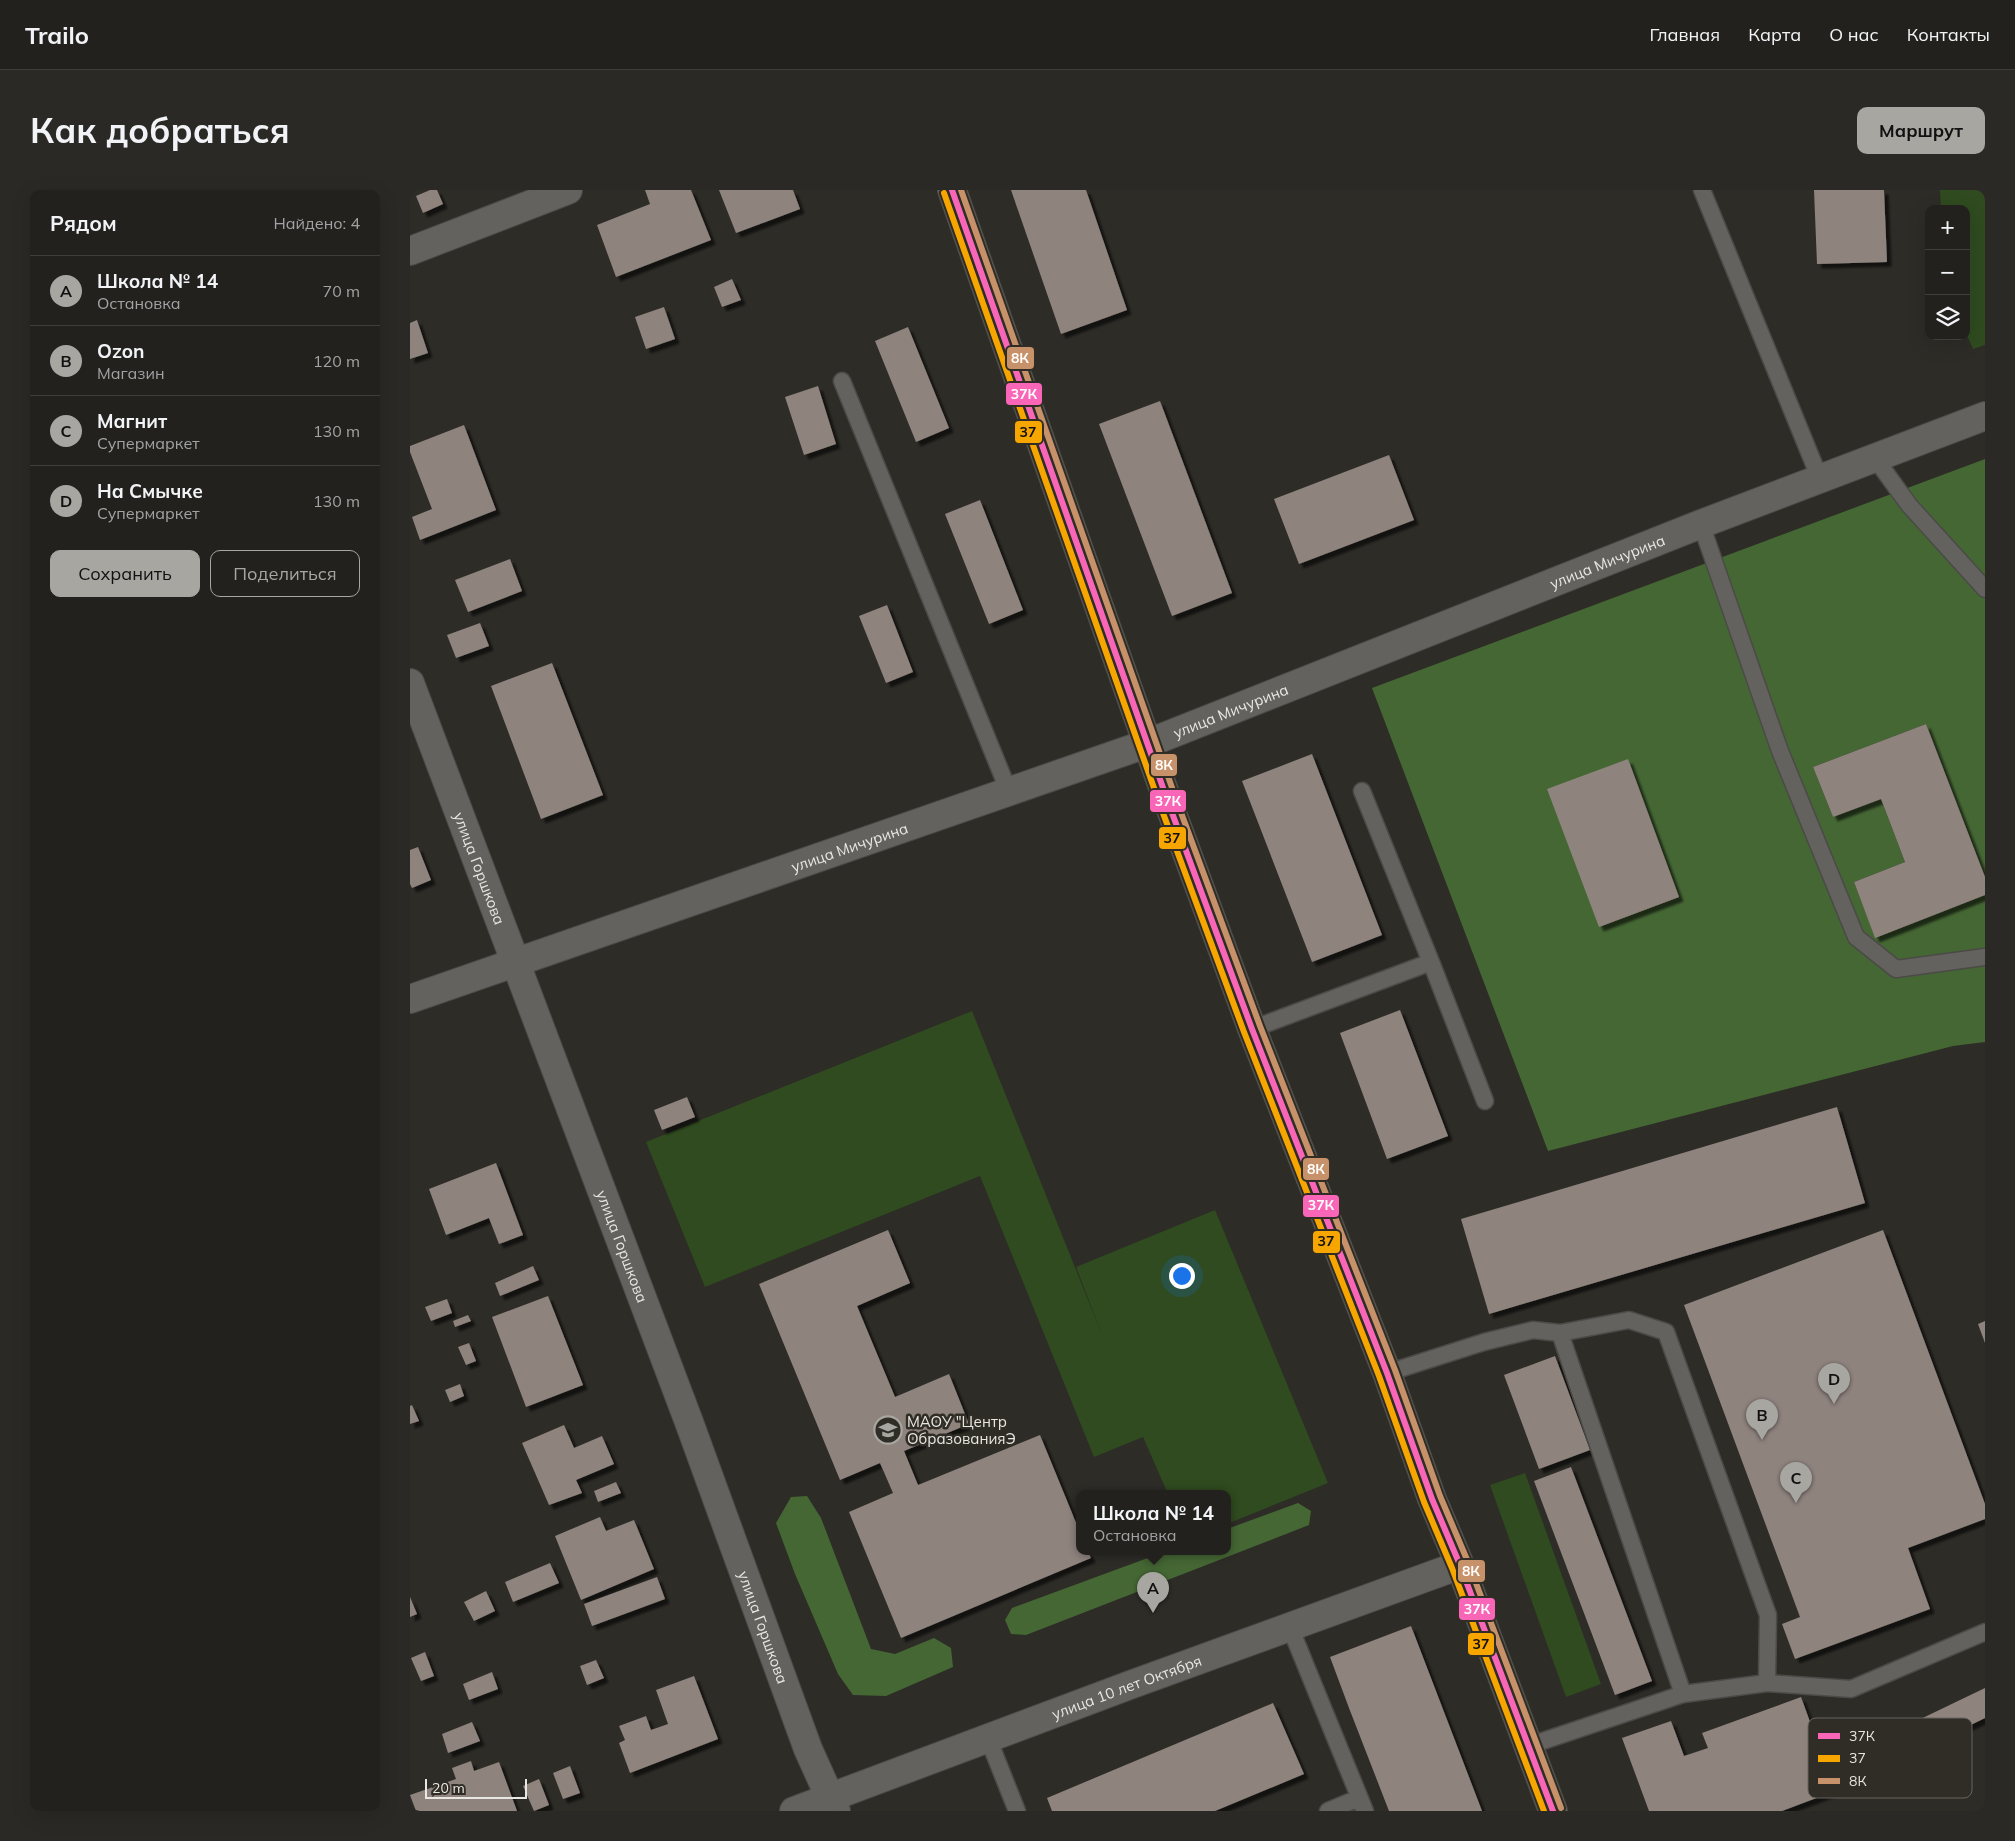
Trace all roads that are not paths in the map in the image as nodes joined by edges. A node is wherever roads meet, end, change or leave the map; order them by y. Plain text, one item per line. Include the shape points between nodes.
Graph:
1 (568, 190) edge
2 (952, 190) edge
3 (1702, 190) edge
4 (410, 251) edge
5 (842, 381) dead end
6 (1985, 416) edge
7 (1875, 458) junction
8 (1820, 479) junction
9 (1700, 524) junction
10 (1985, 589) edge
11 (410, 682) edge
12 (1146, 744) junction
13 (1362, 791) dead end
14 (1009, 792) junction
15 (1985, 957) edge
16 (516, 961) junction
17 (1430, 962) junction
18 (410, 999) edge
19 (1252, 1029) junction
20 (1485, 1101) dead end
21 (1560, 1333) junction
22 (1387, 1373) junction
23 (1460, 1565) junction
24 (1290, 1627) junction
25 (1985, 1632) edge
26 (1767, 1683) junction
27 (1683, 1694) junction
28 (988, 1738) junction
29 (1528, 1746) junction
30 (833, 1804) edge
31 (1362, 1804) edge
32 (794, 1811) edge
33 (1017, 1811) edge
34 (1328, 1811) edge
35 (1554, 1811) edge

1 - 4 street
2 - 12 street
3 - 8 lane
5 - 14 lane
6 - 7 street, улица Мичурина
7 - 8 street, улица Мичурина
7 - 10 lane via 1909,505
8 - 9 street, улица Мичурина
9 - 12 street, улица Мичурина
9 - 15 lane via 1780,750 1856,937 1896,969
11 - 16 street, улица Горшкова
12 - 14 street, улица Мичурина
12 - 19 street
13 - 17 lane
14 - 16 street, улица Мичурина
16 - 18 street, улица Мичурина
16 - 30 street, улица Горшкова via 808,1749
17 - 19 lane
17 - 20 lane
19 - 22 street
21 - 22 lane via 1534,1330 1484,1342
21 - 26 lane via 1629,1320 1666,1332 1768,1615
21 - 27 lane
22 - 23 street via 1432,1499
23 - 24 street, улица 10 лет Октября
23 - 29 street
24 - 28 street, улица 10 лет Октября
24 - 31 lane
25 - 26 lane via 1851,1689
26 - 27 lane
27 - 29 lane
28 - 30 street, улица 10 лет Октября
28 - 33 lane
29 - 35 street
30 - 32 street, улица 10 лет Октября
31 - 34 lane

